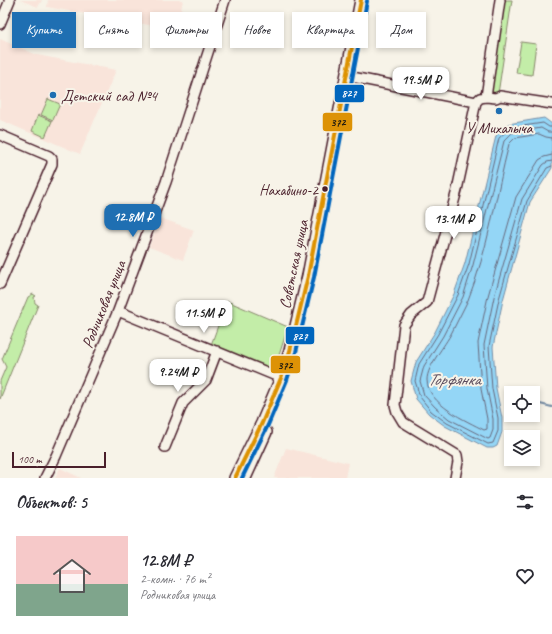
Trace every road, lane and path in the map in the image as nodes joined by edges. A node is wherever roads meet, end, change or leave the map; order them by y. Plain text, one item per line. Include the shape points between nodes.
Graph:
1 (9, 0) edge
2 (225, 0) edge
3 (361, 0) edge
4 (368, 0) edge
5 (500, 0) edge
6 (0, 24) edge
7 (350, 76) junction
8 (486, 97) junction
9 (476, 102) junction
10 (552, 104) edge
11 (0, 135) edge
12 (0, 284) edge
13 (118, 311) junction
14 (217, 351) junction
15 (281, 378) junction
16 (165, 446) dead end
17 (45, 478) edge
18 (236, 478) edge
19 (245, 478) edge
20 (455, 478) edge

1 - 6 street
2 - 13 street, Родниковая улица via 166,182
3 - 7 main road, Советская улица
4 - 7 main road, Советская улица
5 - 8 street
7 - 9 street
7 - 15 main road, Советская улица via 308,276
7 - 19 main road, Советская улица via 317,267 297,352 285,387
8 - 9 street
8 - 10 street via 500,96
9 - 20 street via 457,190 427,302 411,315 404,325 402,358 396,383 395,405 403,422 457,455
11 - 12 street via 52,159
13 - 14 street
13 - 17 street, Родниковая улица
14 - 15 street
14 - 16 street via 206,380 183,403
15 - 18 main road, Советская улица

